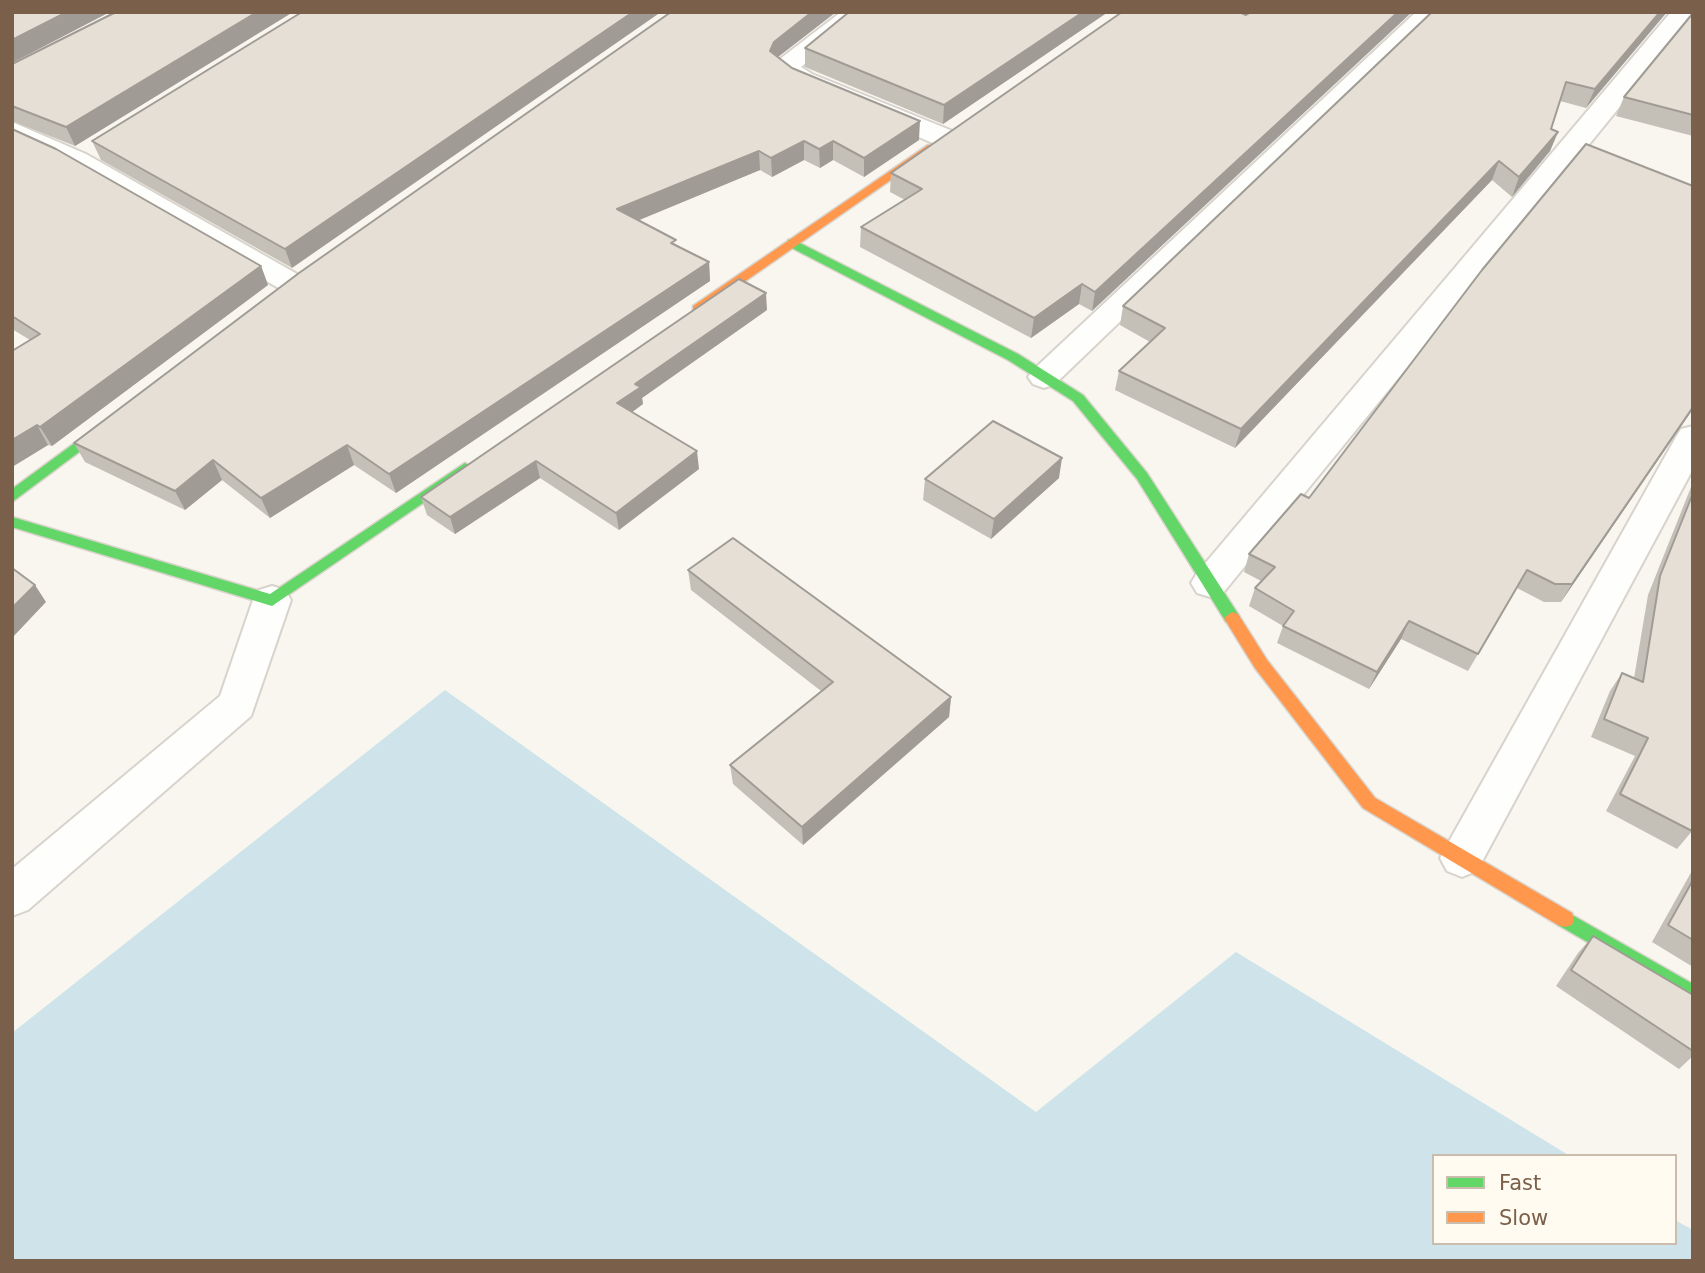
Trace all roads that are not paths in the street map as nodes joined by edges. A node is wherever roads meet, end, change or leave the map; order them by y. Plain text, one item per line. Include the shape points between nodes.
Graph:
1 (857, 12) edge
2 (1430, 12) edge
3 (1684, 12) edge
4 (12, 130) edge
5 (950, 134) joint
6 (792, 243) junction
7 (293, 284) edge
8 (679, 321) edge
9 (1044, 377) junction
10 (131, 407) edge
11 (1693, 437) edge
12 (475, 461) edge
13 (12, 497) edge
14 (12, 522) edge
15 (1210, 583) junction
16 (272, 600) junction
17 (1462, 858) junction
18 (12, 896) edge
19 (1693, 994) edge

1 - 5 street via 785,67 803,79
2 - 9 street
3 - 15 street
4 - 7 street via 88,153
5 - 6 street
6 - 8 street
6 - 9 street
9 - 15 street via 1078,398 1142,476
10 - 13 street
11 - 17 street
12 - 16 street
14 - 16 street
15 - 17 street via 1261,664 1368,803
16 - 18 street via 237,705
17 - 19 street

